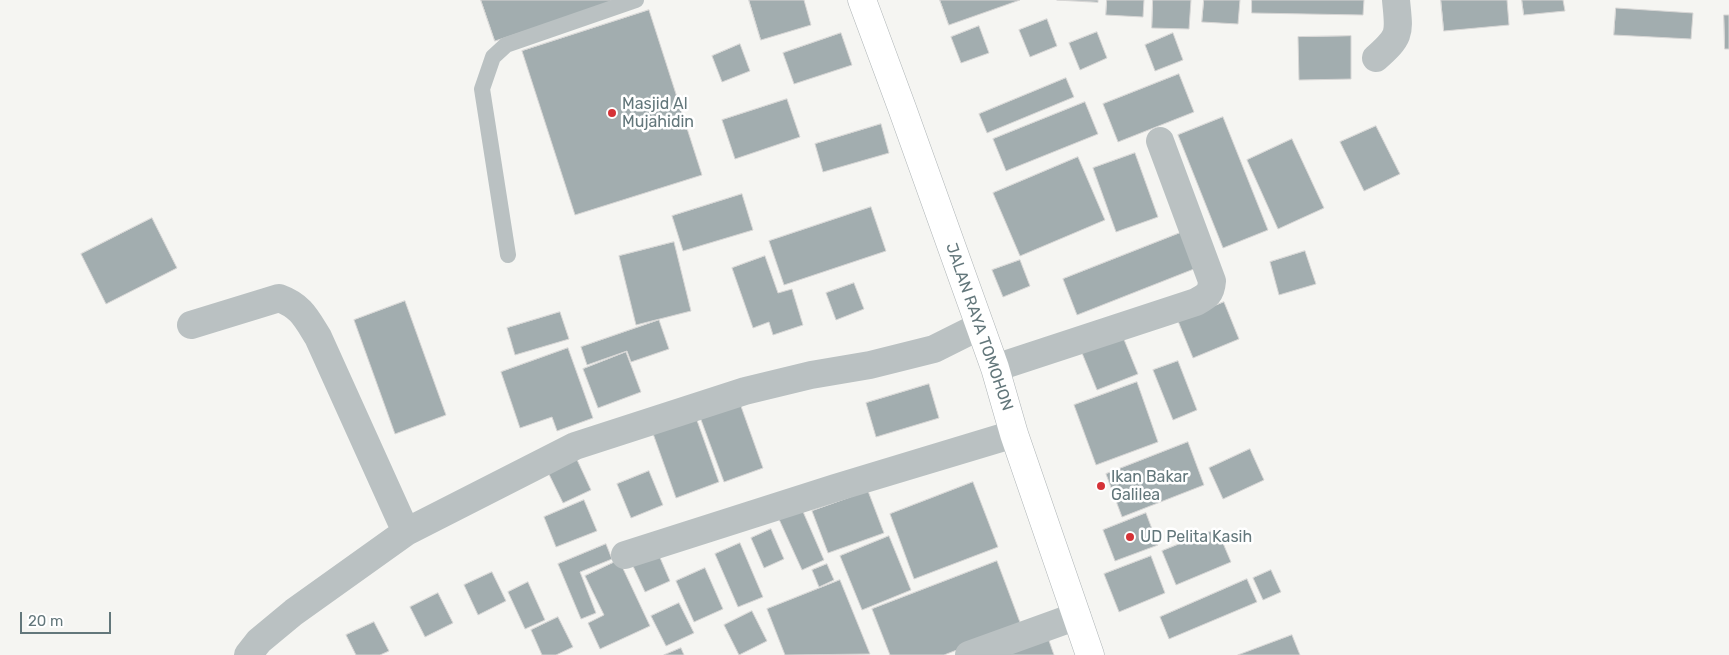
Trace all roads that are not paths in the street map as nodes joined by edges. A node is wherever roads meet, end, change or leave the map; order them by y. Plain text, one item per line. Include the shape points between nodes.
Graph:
1 (636, 0) edge
2 (862, 0) edge
3 (1396, 0) edge
4 (1376, 58) dead end
5 (1160, 141) dead end
6 (508, 255) dead end
7 (191, 325) dead end
8 (980, 326) junction
9 (995, 368) junction
10 (1014, 434) junction
11 (406, 532) junction
12 (625, 555) dead end
13 (1077, 616) junction
14 (248, 655) edge
15 (969, 655) edge
16 (1090, 655) edge

1 - 6 lane via 506,45 493,56 482,89
2 - 8 highway, JALAN RAYA TOMOHON
3 - 4 street via 1398,30 1394,43
5 - 9 street via 1212,281 1212,290 1196,302
7 - 11 street via 279,298 303,312 318,337
8 - 9 highway, JALAN RAYA TOMOHON
8 - 11 street via 934,349 745,391 575,446
9 - 10 highway, JALAN RAYA TOMOHON
10 - 12 street
10 - 13 highway, JALAN RAYA TOMOHON
11 - 14 street via 294,612 259,641
13 - 15 street
13 - 16 highway, JALAN RAYA TOMOHON

